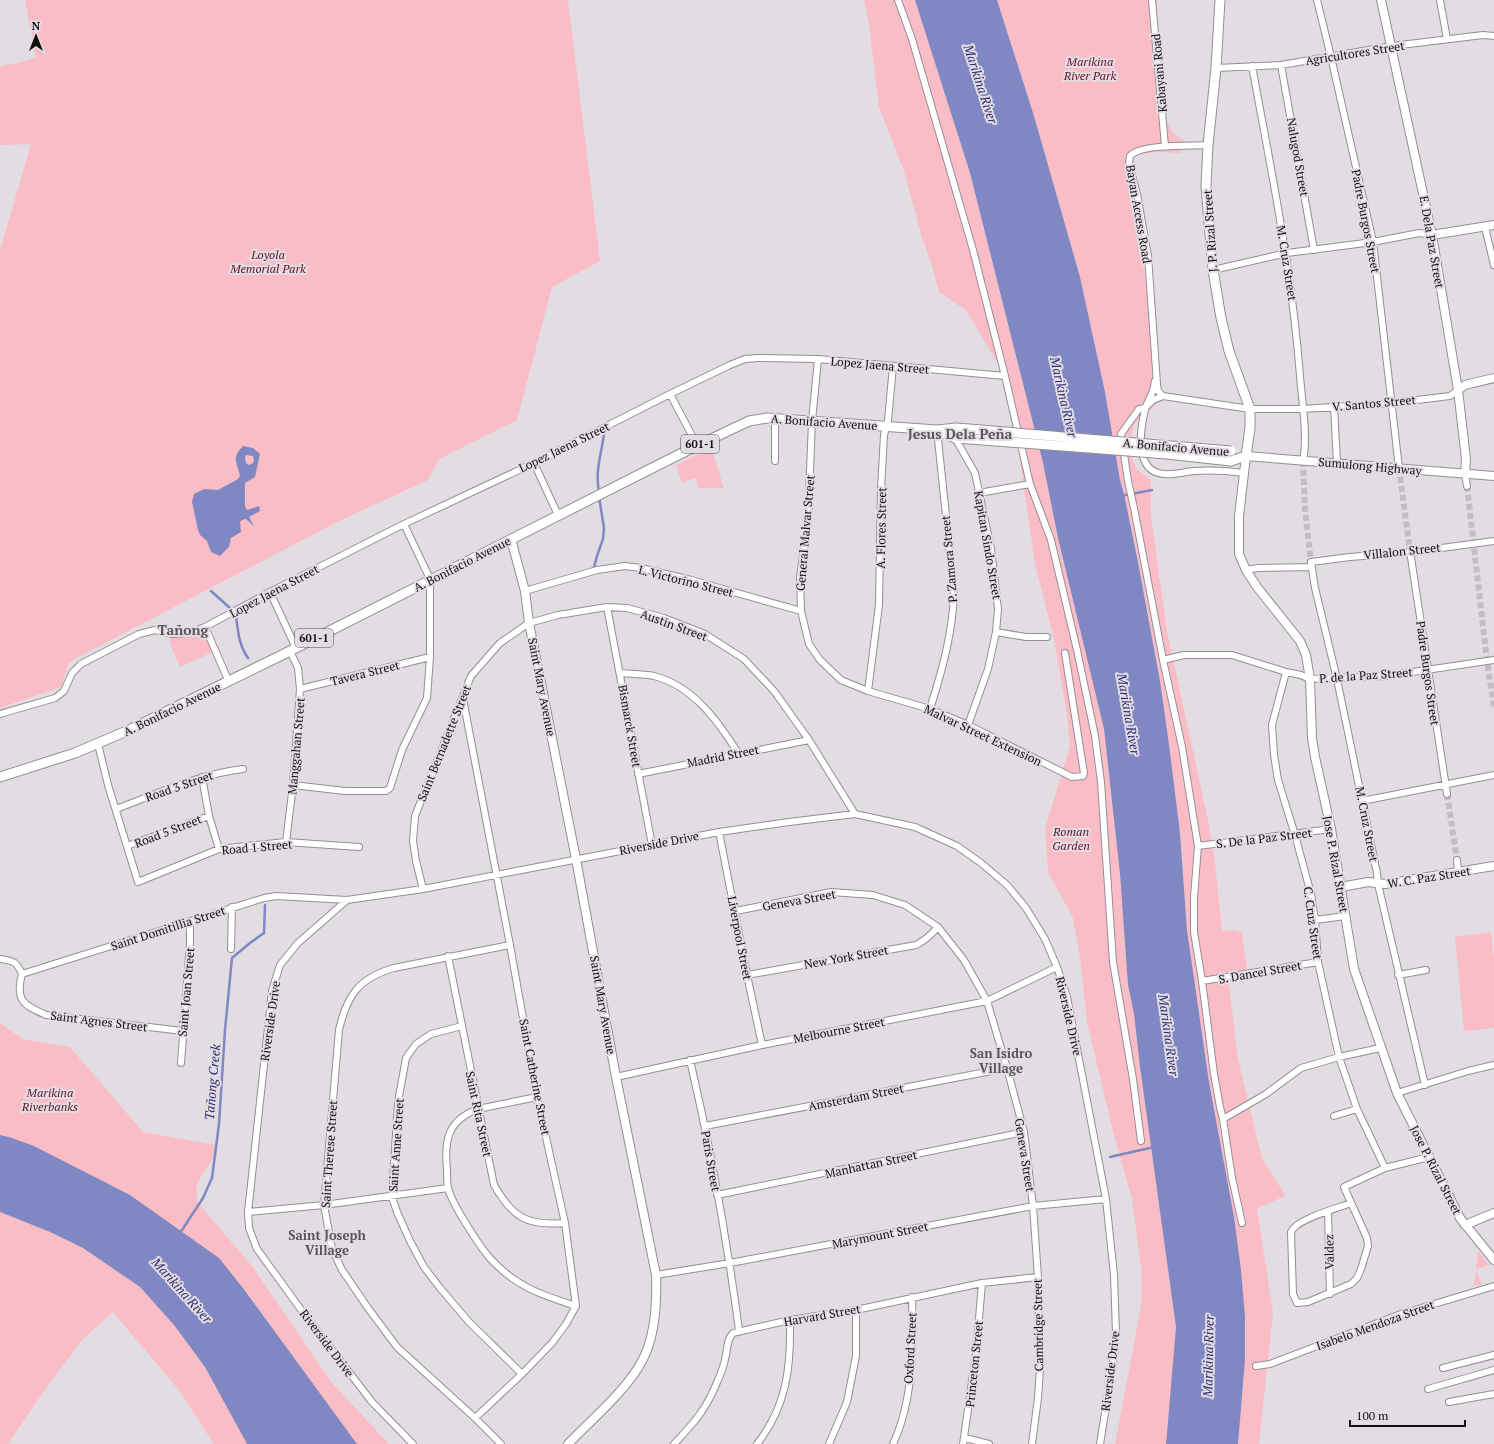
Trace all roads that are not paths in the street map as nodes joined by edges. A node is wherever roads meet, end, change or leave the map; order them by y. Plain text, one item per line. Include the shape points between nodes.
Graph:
1 (898, 0) edge
2 (1152, 0) edge
3 (1220, 0) edge
4 (1316, 0) edge
5 (1381, 0) edge
6 (1440, 0) edge
7 (1494, 36) edge
8 (1447, 39) junction
9 (1392, 46) junction
10 (1331, 57) junction
11 (1281, 65) junction
12 (1252, 66) junction
13 (1216, 68) junction
14 (1208, 145) junction
15 (1165, 146) junction
16 (1494, 225) edge
17 (1485, 227) junction
18 (1432, 235) junction
19 (1372, 242) junction
20 (1314, 250) junction
21 (1287, 253) junction
22 (1494, 265) edge
23 (1213, 270) junction
24 (818, 359) junction
25 (893, 366) junction
26 (1005, 376) junction
27 (1157, 377) junction
28 (1494, 378) edge
29 (1458, 390) junction
30 (670, 394) junction
31 (1162, 396) junction
32 (1392, 403) junction
33 (1334, 407) junction
34 (1145, 408) junction
35 (1303, 408) junction
36 (1250, 409) junction
37 (775, 418) junction
38 (812, 421) junction
39 (886, 426) junction
40 (937, 430) junction
41 (955, 438) junction
42 (697, 445) junction
43 (1246, 456) junction
44 (775, 461) dead end
45 (1303, 461) junction
46 (534, 463) junction
47 (1337, 463) junction
48 (1400, 468) junction
49 (1244, 473) junction
50 (1465, 474) junction
51 (1494, 476) edge
52 (1030, 484) junction
53 (1467, 486) tunnel mouth
54 (979, 493) junction
55 (558, 515) junction
56 (404, 524) junction
57 (511, 539) junction
58 (1494, 541) edge
59 (1410, 551) junction
60 (1311, 564) junction
61 (1246, 570) junction
62 (430, 579) junction
63 (525, 591) junction
64 (270, 592) junction
65 (607, 607) junction
66 (801, 611) junction
67 (530, 623) junction
68 (205, 627) junction
69 (996, 632) junction
70 (1047, 637) dead end
71 (293, 649) junction
72 (1065, 653) dead end
73 (430, 657) junction
74 (1163, 660) junction
75 (1494, 660) edge
76 (1428, 670) junction
77 (1286, 672) junction
78 (620, 673) junction
79 (1310, 679) junction
80 (1338, 679) junction
81 (229, 682) junction
82 (300, 689) junction
83 (868, 691) junction
84 (462, 699) junction
85 (930, 709) junction
86 (0, 714) edge
87 (968, 725) junction
88 (809, 740) junction
89 (98, 744) junction
90 (738, 753) junction
91 (243, 769) dead end
92 (638, 774) junction
93 (1494, 775) edge
94 (0, 777) edge
95 (202, 778) junction
96 (293, 785) junction
97 (1444, 785) junction
98 (1447, 794) tunnel mouth
99 (1362, 801) junction
100 (116, 809) junction
101 (855, 814) junction
102 (209, 816) junction
103 (1331, 830) junction
104 (719, 832) junction
105 (1295, 835) junction
106 (286, 842) junction
107 (652, 845) junction
108 (127, 846) junction
109 (1198, 846) junction
110 (359, 847) dead end
111 (219, 849) junction
112 (576, 859) junction
113 (1456, 860) tunnel mouth
114 (1494, 866) edge
115 (1458, 872) junction
116 (496, 874) junction
117 (1378, 884) junction
118 (1341, 887) junction
119 (423, 889) junction
120 (347, 900) junction
121 (232, 908) junction
122 (736, 911) junction
123 (1345, 916) junction
124 (1315, 920) junction
125 (190, 921) junction
126 (938, 926) junction
127 (510, 945) junction
128 (231, 949) dead end
129 (448, 956) junction
130 (0, 959) edge
131 (1318, 962) junction
132 (1057, 967) junction
133 (1426, 970) dead end
134 (22, 974) junction
135 (1398, 975) junction
136 (747, 976) junction
137 (1202, 981) junction
138 (987, 1001) junction
139 (462, 1026) junction
140 (183, 1031) junction
141 (762, 1045) junction
142 (1380, 1048) junction
143 (1339, 1057) junction
144 (690, 1060) junction
145 (181, 1062) dead end
146 (1494, 1065) edge
147 (1007, 1068) junction
148 (616, 1077) junction
149 (1425, 1085) junction
150 (1397, 1093) junction
151 (538, 1096) junction
152 (478, 1109) junction
153 (1357, 1109) junction
154 (1334, 1116) dead end
155 (1223, 1119) junction
156 (705, 1126) junction
157 (1024, 1132) junction
158 (1141, 1141) dead end
159 (1429, 1157) junction
160 (1385, 1168) junction
161 (448, 1188) junction
162 (717, 1195) junction
163 (392, 1196) junction
164 (1106, 1199) junction
165 (1351, 1203) junction
166 (324, 1205) junction
167 (1033, 1206) junction
168 (1328, 1211) junction
169 (248, 1212) junction
170 (1494, 1213) edge
171 (565, 1223) junction
172 (1242, 1223) dead end
173 (1465, 1224) junction
174 (1494, 1260) edge
175 (730, 1263) junction
176 (656, 1274) junction
177 (1038, 1277) junction
178 (982, 1283) junction
179 (1494, 1286) edge
180 (1330, 1294) junction
181 (912, 1297) junction
182 (576, 1306) junction
183 (856, 1310) junction
184 (790, 1320) junction
185 (739, 1330) junction
186 (1494, 1355) edge
187 (1256, 1366) dead end
188 (1443, 1368) dead end
189 (1494, 1370) edge
190 (522, 1374) junction
191 (1428, 1389) dead end
192 (1494, 1394) edge
193 (1448, 1402) dead end
194 (475, 1418) junction
195 (964, 1441) edge
196 (413, 1444) edge
197 (501, 1444) edge
198 (568, 1444) edge
199 (674, 1444) edge
200 (757, 1444) edge
201 (829, 1444) edge
202 (893, 1444) edge
203 (989, 1444) edge
204 (1032, 1444) edge
205 (1100, 1444) edge

1 - 26 street via 912,39 973,250
2 - 15 street, Kabayani Road
3 - 13 main road, J. P. Rizal Street
4 - 10 street, Padre Burgos Street
5 - 9 street, E. Dela Paz Street
6 - 8 street
7 - 8 street, Agricultores Street
8 - 9 street, Agricultores Street
9 - 10 street, Agricultores Street
9 - 18 street, E. Dela Paz Street
10 - 11 street, Agricultores Street
10 - 19 street, Padre Burgos Street
11 - 12 street, Agricultores Street
11 - 20 street, Nalugod Street
12 - 13 street, Agricultores Street
12 - 21 street, M. Cruz Street
13 - 14 main road, J. P. Rizal Street
14 - 15 street, Bayan Access Road
14 - 23 main road, J. P. Rizal Street via 1206,186
15 - 27 street, Bayan Access Road via 1135,151 1129,160 1148,256
16 - 17 street
17 - 18 street
17 - 22 street
18 - 19 street via 1419,233
18 - 29 street, E. Dela Paz Street
19 - 20 street
19 - 32 street, Padre Burgos Street
20 - 21 street
21 - 23 street
21 - 35 street, M. Cruz Street
23 - 36 main road, J. P. Rizal Street via 1229,351
24 - 25 street, Lopez Jaena Street
24 - 30 street, Lopez Jaena Street via 745,359
24 - 38 street, General Malvar Street
25 - 26 street, Lopez Jaena Street
25 - 39 street, A. Flores Street
26 - 52 street
27 - 31 street, Bayan Access Road via 1158,391
27 - 34 street, Bayan Access Road
28 - 29 street, V. Santos Street via 1465,384
29 - 32 street, V. Santos Street via 1450,396
29 - 50 street, E. Dela Paz Street via 1466,459
30 - 42 street
30 - 46 street, Lopez Jaena Street
31 - 34 street
31 - 36 street, V. Santos Street
32 - 33 street, V. Santos Street
32 - 48 street, Padre Burgos Street
33 - 35 street, V. Santos Street
33 - 47 street
34 - 49 street via 1142,454 1144,463 1152,471 1164,475 1195,471
34 - 74 street via 1139,409 1121,434
35 - 36 street, V. Santos Street
35 - 45 street, M. Cruz Street
36 - 43 main road, J. P. Rizal Street
37 - 38 main road, A. Bonifacio Avenue / 601-1
37 - 42 main road, A. Bonifacio Avenue / 601-1 via 749,421
37 - 44 street
38 - 39 main road, A. Bonifacio Avenue / 601-1
38 - 66 street, General Malvar Street via 808,520 800,577
39 - 40 main road, A. Bonifacio Avenue / 601-1
39 - 83 street, A. Flores Street via 881,489 879,605
40 - 41 main road, A. Bonifacio Avenue / 601-1
40 - 43 main road, A. Bonifacio Avenue / 601-1, bridge via 956,428 1232,451
40 - 85 street, P. Zamora Street via 954,592 953,612 941,676
41 - 43 main road, A. Bonifacio Avenue / 601-1, bridge via 1231,461
41 - 54 street, Kapitan Sindo Street via 975,474
42 - 55 main road, A. Bonifacio Avenue / 601-1
43 - 45 street, Sumulong Highway / 601-1
43 - 49 street, Jose P. Rizal Street
45 - 47 street, Sumulong Highway / 601-1
46 - 55 street
46 - 56 street, Lopez Jaena Street
47 - 48 street, Sumulong Highway / 601-1
48 - 50 street, Sumulong Highway / 601-1
49 - 61 street, Jose P. Rizal Street via 1238,532 1239,554
50 - 51 street, Sumulong Highway / 601-1
50 - 53 street, E. Dela Paz Street
52 - 54 street
52 - 158 street via 1051,540 1095,736 1101,782 1113,962
54 - 69 street, Kapitan Sindo Street via 991,549 998,610
55 - 57 main road, A. Bonifacio Avenue / 601-1
56 - 62 street
56 - 64 street, Lopez Jaena Street
57 - 62 main road, A. Bonifacio Avenue / 601-1
57 - 63 street, Saint Mary Avenue
58 - 59 street, Villalon Street
59 - 60 street, Villalon Street
59 - 76 street, Padre Burgos Street
60 - 61 street, Villalon Street
60 - 80 street, M. Cruz Street
61 - 79 street, Jose P. Rizal Street via 1300,641 1306,655
62 - 71 main road, A. Bonifacio Avenue / 601-1
62 - 73 street
63 - 66 street, L. Victorino Street via 597,570 625,566 691,580
63 - 67 street, Saint Mary Avenue
64 - 68 street, Lopez Jaena Street
64 - 71 street, Manggahan Street
65 - 67 street, Austin Street via 558,615
65 - 78 street, Bismarck Street
65 - 88 street, Austin Street via 627,608 664,618 705,634 744,659 774,690
66 - 83 street, Malvar Street Extension via 809,644 820,660 841,680
67 - 84 street, Saint Bernadette Street via 500,643 471,676
67 - 112 street, Saint Mary Avenue
68 - 81 street
68 - 86 street, Lopez Jaena Street via 189,633 173,634 155,630 139,634 81,664 72,673 64,691 55,698
69 - 70 street
69 - 87 street, Kapitan Sindo Street via 988,669
71 - 81 main road, A. Bonifacio Avenue / 601-1
71 - 82 street, Manggahan Street
72 - 87 street, Malvar Street Extension via 1083,776 1072,777
73 - 82 street, Tavera Street
73 - 96 street via 427,698 402,750 390,788 386,791 344,791
74 - 77 street, P. de la Paz Street via 1184,655 1232,655
74 - 109 street via 1182,747
75 - 76 street, P. de la Paz Street
76 - 80 street, P. de la Paz Street
76 - 97 street, Padre Burgos Street
77 - 79 street, P. de la Paz Street
77 - 105 street, C. Cruz Street via 1272,732 1278,780
78 - 90 street via 654,676 677,686 707,709
78 - 92 street, Bismarck Street
79 - 80 street, P. de la Paz Street
79 - 103 street, Jose P. Rizal Street via 1312,738
80 - 99 street, M. Cruz Street
81 - 89 main road, A. Bonifacio Avenue / 601-1
82 - 96 street, Manggahan Street
83 - 85 street, Malvar Street Extension
84 - 116 street, Saint Catherine Street
84 - 119 street, Saint Bernadette Street via 415,816 413,841
85 - 87 street, Malvar Street Extension
88 - 90 street, Madrid Street
88 - 101 street, Austin Street
89 - 94 main road, A. Bonifacio Avenue / 601-1
89 - 100 street
90 - 92 street, Madrid Street
91 - 95 street, Road 3 Street
92 - 107 street, Bismarck Street
93 - 97 street
95 - 100 street, Road 3 Street
95 - 102 street
96 - 106 street, Manggahan Street
97 - 98 street, Padre Burgos Street
97 - 99 street
99 - 117 street, M. Cruz Street
100 - 108 street
101 - 104 street, Riverside Drive
101 - 132 street, Riverside Drive via 915,827 957,846 982,863 1007,885 1026,908 1045,939
102 - 108 street, Road 5 Street
102 - 111 street
103 - 105 street, S. De la Paz Street
103 - 118 street, Jose P. Rizal Street
104 - 107 street, Riverside Drive
104 - 122 street, Liverpool Street
105 - 109 street, S. De la Paz Street
105 - 124 street, C. Cruz Street via 1311,894
106 - 110 street, Road 1 Street
106 - 111 street, Road 1 Street
107 - 112 street, Riverside Drive
108 - 111 street, Road 1 Street via 138,882
109 - 137 street via 1194,926
112 - 116 street, Riverside Drive
112 - 148 street, Saint Mary Avenue
113 - 115 street
114 - 115 street, W. C. Paz Street
115 - 117 street, W. C. Paz Street
116 - 119 street, Riverside Drive
116 - 127 street, Saint Catherine Street
117 - 118 street, W. C. Paz Street via 1368,882
117 - 135 street, M. Cruz Street
118 - 123 street, Jose P. Rizal Street
119 - 120 street, Riverside Drive
120 - 121 street, Saint Domitillia Street via 276,896
120 - 169 street, Riverside Drive via 298,943 280,965 272,991
121 - 125 street, Saint Domitillia Street
121 - 128 street
122 - 126 street, Geneva Street via 831,892 873,895 905,905
122 - 136 street, Liverpool Street
123 - 124 street
123 - 142 street, Jose P. Rizal Street via 1354,969
124 - 131 street, C. Cruz Street
125 - 134 street, Saint Domitillia Street
125 - 140 street, Saint Joan Street
126 - 136 street, New York Street via 931,936 916,944
126 - 138 street, Geneva Street via 964,960
127 - 129 street, Saint Therese Street
127 - 151 street, Saint Catherine Street
129 - 139 street, Saint Rita Street
129 - 166 street, Saint Therese Street via 378,972 357,988 349,999 342,1014 339,1030
130 - 134 street via 11,960 18,965
131 - 137 street, S. Dancel Street
131 - 143 street, C. Cruz Street
132 - 138 street, Melbourne Street
132 - 164 street, Riverside Drive via 1067,997
133 - 135 street
134 - 140 street, Saint Agnes Street via 19,988 21,998 34,1010 46,1015
135 - 149 street, M. Cruz Street
136 - 141 street, Liverpool Street
137 - 155 street via 1214,1074
138 - 141 street, Melbourne Street
138 - 147 street, Geneva Street
139 - 152 street, Saint Rita Street
139 - 163 street, Saint Anne Street via 431,1034 416,1044 406,1058 398,1102
140 - 145 street, Saint Joan Street
141 - 144 street, Melbourne Street
142 - 143 street
142 - 150 street, Jose P. Rizal Street
143 - 153 street, C. Cruz Street
143 - 155 street via 1301,1068 1266,1094
144 - 148 street, Melbourne Street
144 - 156 street, Paris Street
146 - 149 street
147 - 156 street, Amsterdam Street
147 - 157 street, Geneva Street
148 - 176 street, Saint Mary Avenue
149 - 150 street
150 - 159 street, Jose P. Rizal Street
151 - 152 street
151 - 171 street, Saint Catherine Street
152 - 161 street via 460,1118 448,1135 445,1153
152 - 171 street, Saint Rita Street via 494,1185 504,1201 511,1210 528,1220 538,1223
153 - 154 street
153 - 160 street, C. Cruz Street
155 - 172 street
156 - 162 street, Paris Street
157 - 162 street, Manhattan Street
157 - 167 street, Geneva Street
159 - 160 street
159 - 173 street, Jose P. Rizal Street
160 - 165 street via 1344,1187
161 - 163 street
161 - 182 street via 461,1216 488,1256 514,1280 539,1294
162 - 175 street, Paris Street
163 - 166 street
163 - 190 street, Saint Anne Street via 396,1212 424,1267 469,1322
164 - 167 street, Marymount Street
164 - 205 street, Riverside Drive via 1114,1275 1116,1333
165 - 168 street
165 - 180 street via 1367,1238 1366,1255 1357,1278 1351,1284
166 - 169 street
166 - 194 street, Saint Therese Street via 332,1249 342,1270 368,1308 397,1347
167 - 175 street, Marymount Street
167 - 177 street, Cambridge Street
168 - 180 street, Valdez
168 - 180 street via 1303,1221 1291,1232 1293,1294 1296,1301 1308,1302
169 - 196 street, Riverside Drive via 249,1228 258,1249 297,1304 372,1402
170 - 173 street
171 - 182 street, Saint Catherine Street
173 - 174 street, Jose P. Rizal Street
175 - 176 street, Marymount Street
175 - 185 street, Paris Street
176 - 198 street, Saint Mary Avenue via 654,1322 643,1359 625,1386
177 - 178 street, Harvard Street
177 - 204 street, Cambridge Street via 1040,1368
178 - 181 street, Harvard Street
178 - 195 street, Princeton Street via 976,1354
179 - 187 street, Isabelo Mendoza Street via 1401,1314 1270,1364
181 - 183 street, Harvard Street
181 - 202 street, Oxford Street via 913,1353 908,1392
182 - 190 street via 552,1343
183 - 184 street, Harvard Street
183 - 201 street via 855,1364 847,1402
184 - 185 street, Harvard Street
184 - 200 street via 791,1350 785,1390 768,1430
185 - 199 street via 729,1338 719,1379 709,1401 697,1420
186 - 188 street
189 - 191 street
190 - 194 street
192 - 193 street
194 - 197 street, Saint Therese Street
195 - 203 street

